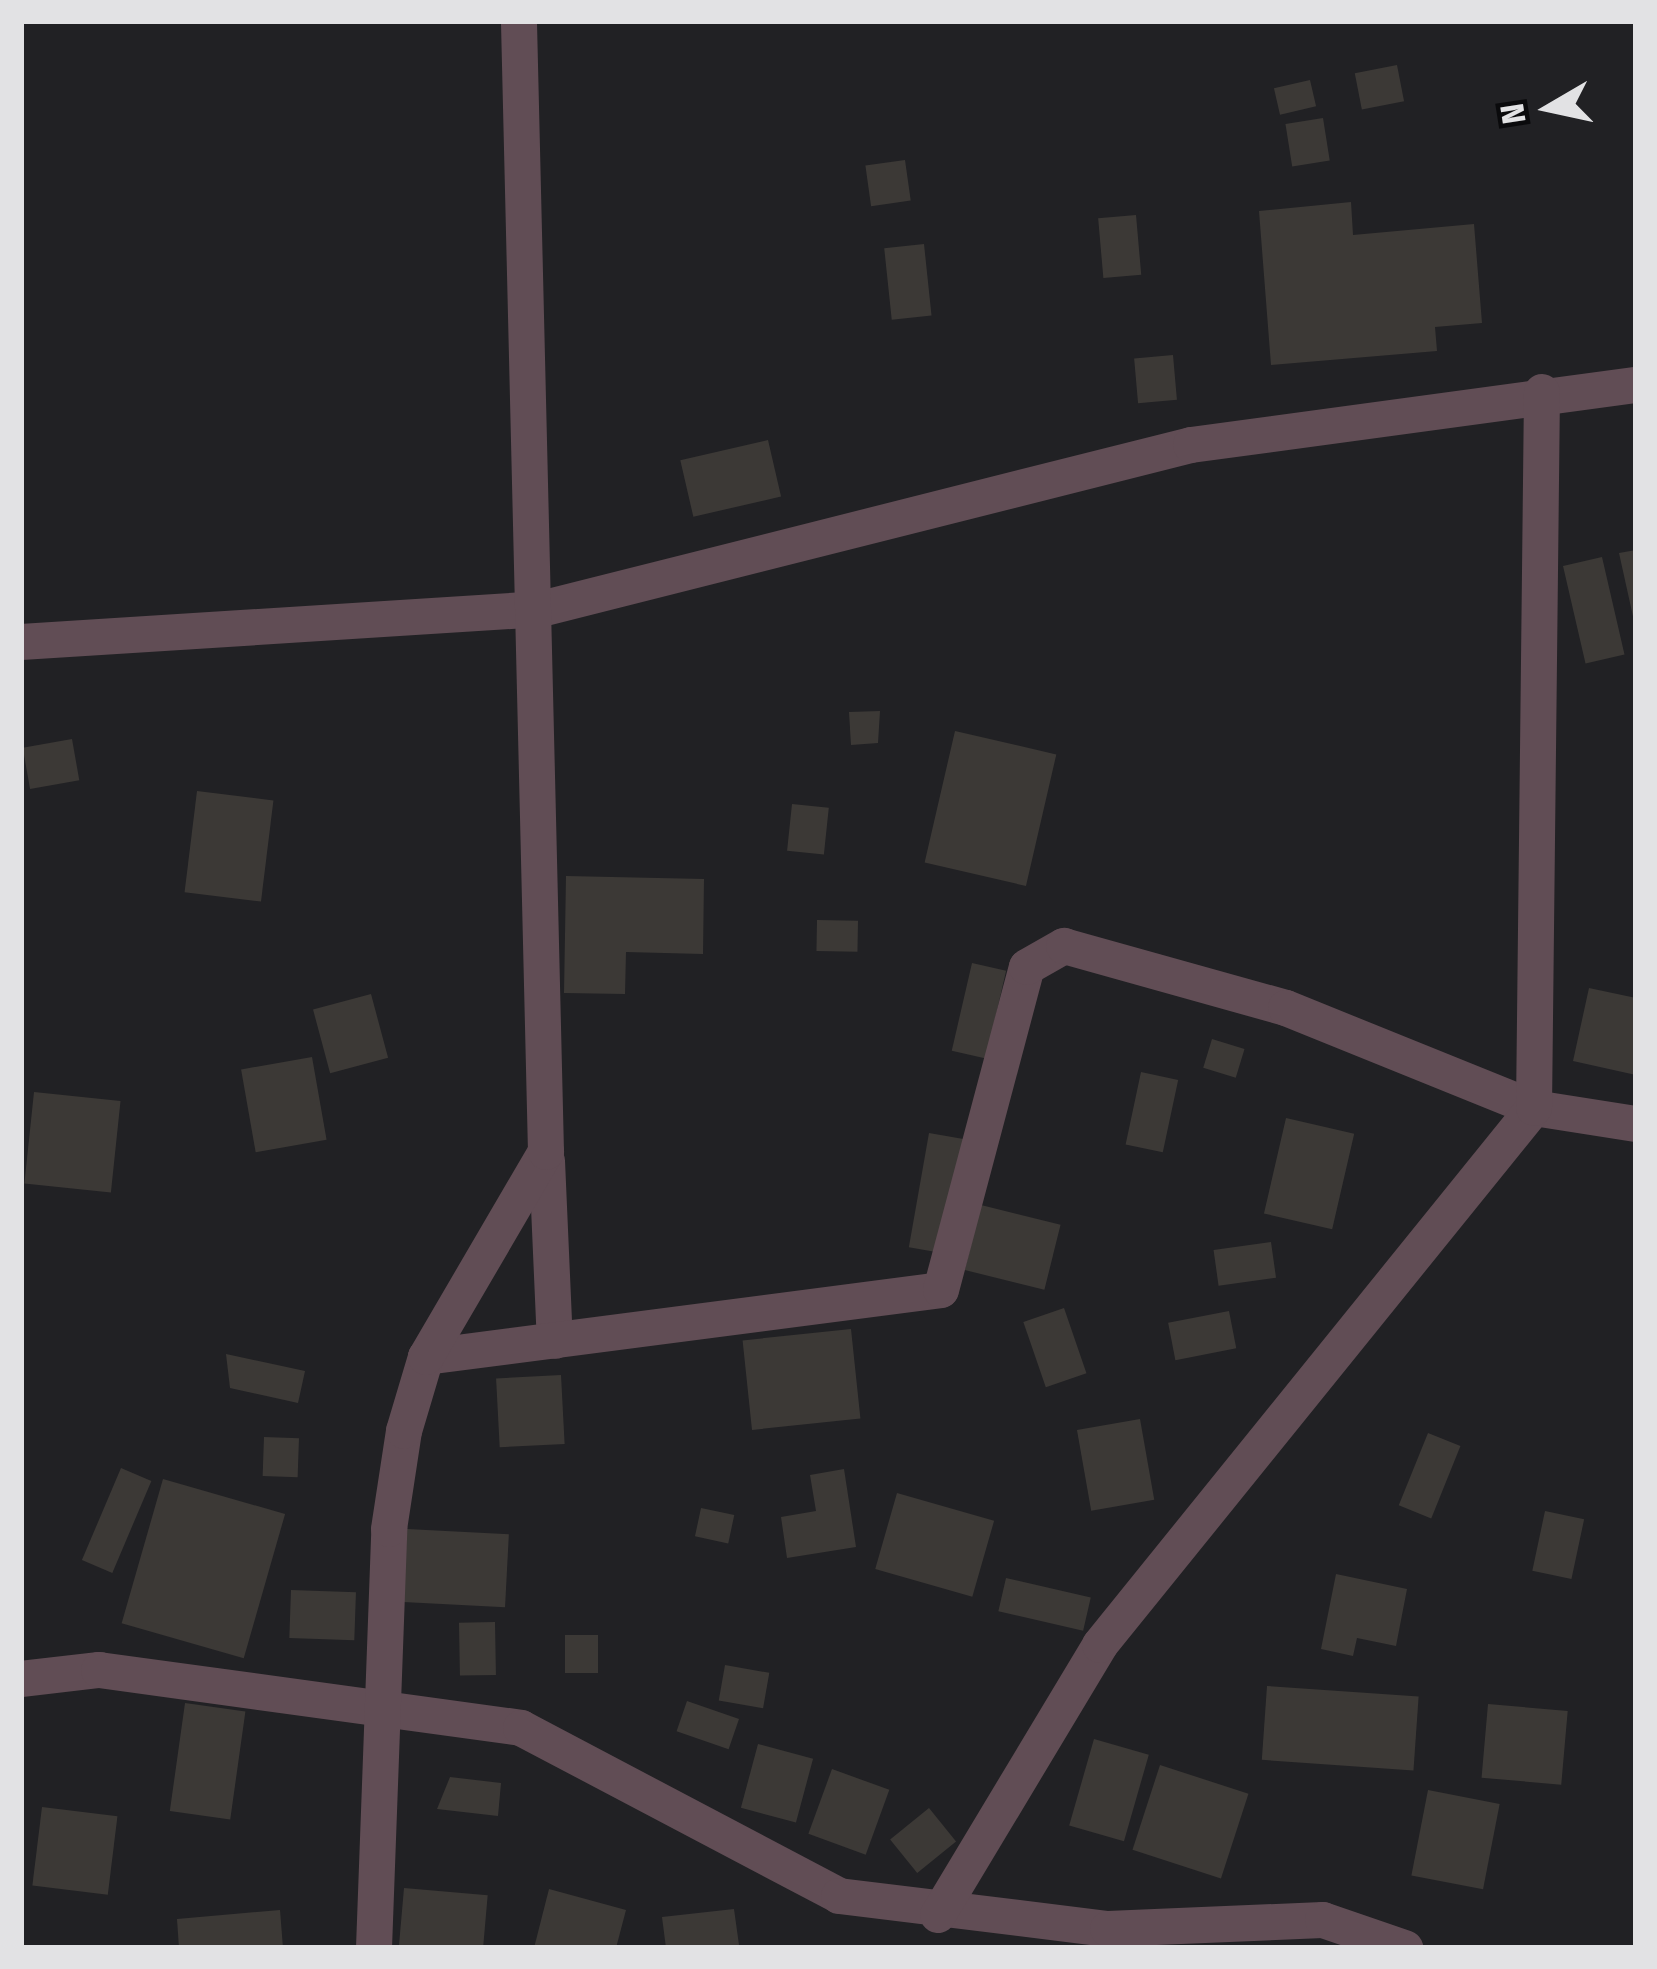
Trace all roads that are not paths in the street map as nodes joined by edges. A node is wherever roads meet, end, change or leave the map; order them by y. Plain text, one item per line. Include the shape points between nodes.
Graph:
1 (519, 21) edge
2 (1636, 385) edge
3 (1542, 392) junction
4 (541, 609) junction
5 (21, 642) edge
6 (1534, 1108) junction
7 (1636, 1124) edge
8 (546, 1152) junction
9 (555, 1341) junction
10 (426, 1357) junction
11 (21, 1679) edge
12 (379, 1714) junction
13 (938, 1915) junction
14 (374, 1948) edge
15 (1405, 1948) edge

1 - 4 street
2 - 3 street
3 - 4 street via 1191,445
3 - 6 street
4 - 5 street
4 - 8 street
6 - 7 street
6 - 9 street via 1286,1008 1064,946 1027,967 941,1290
6 - 13 street via 1100,1645 1034,1740
8 - 9 street
8 - 10 street
9 - 10 street
10 - 12 street via 389,1529
11 - 12 street via 99,1670
12 - 13 street via 521,1728 839,1896
12 - 14 street
13 - 15 street via 1108,1929 1323,1921

